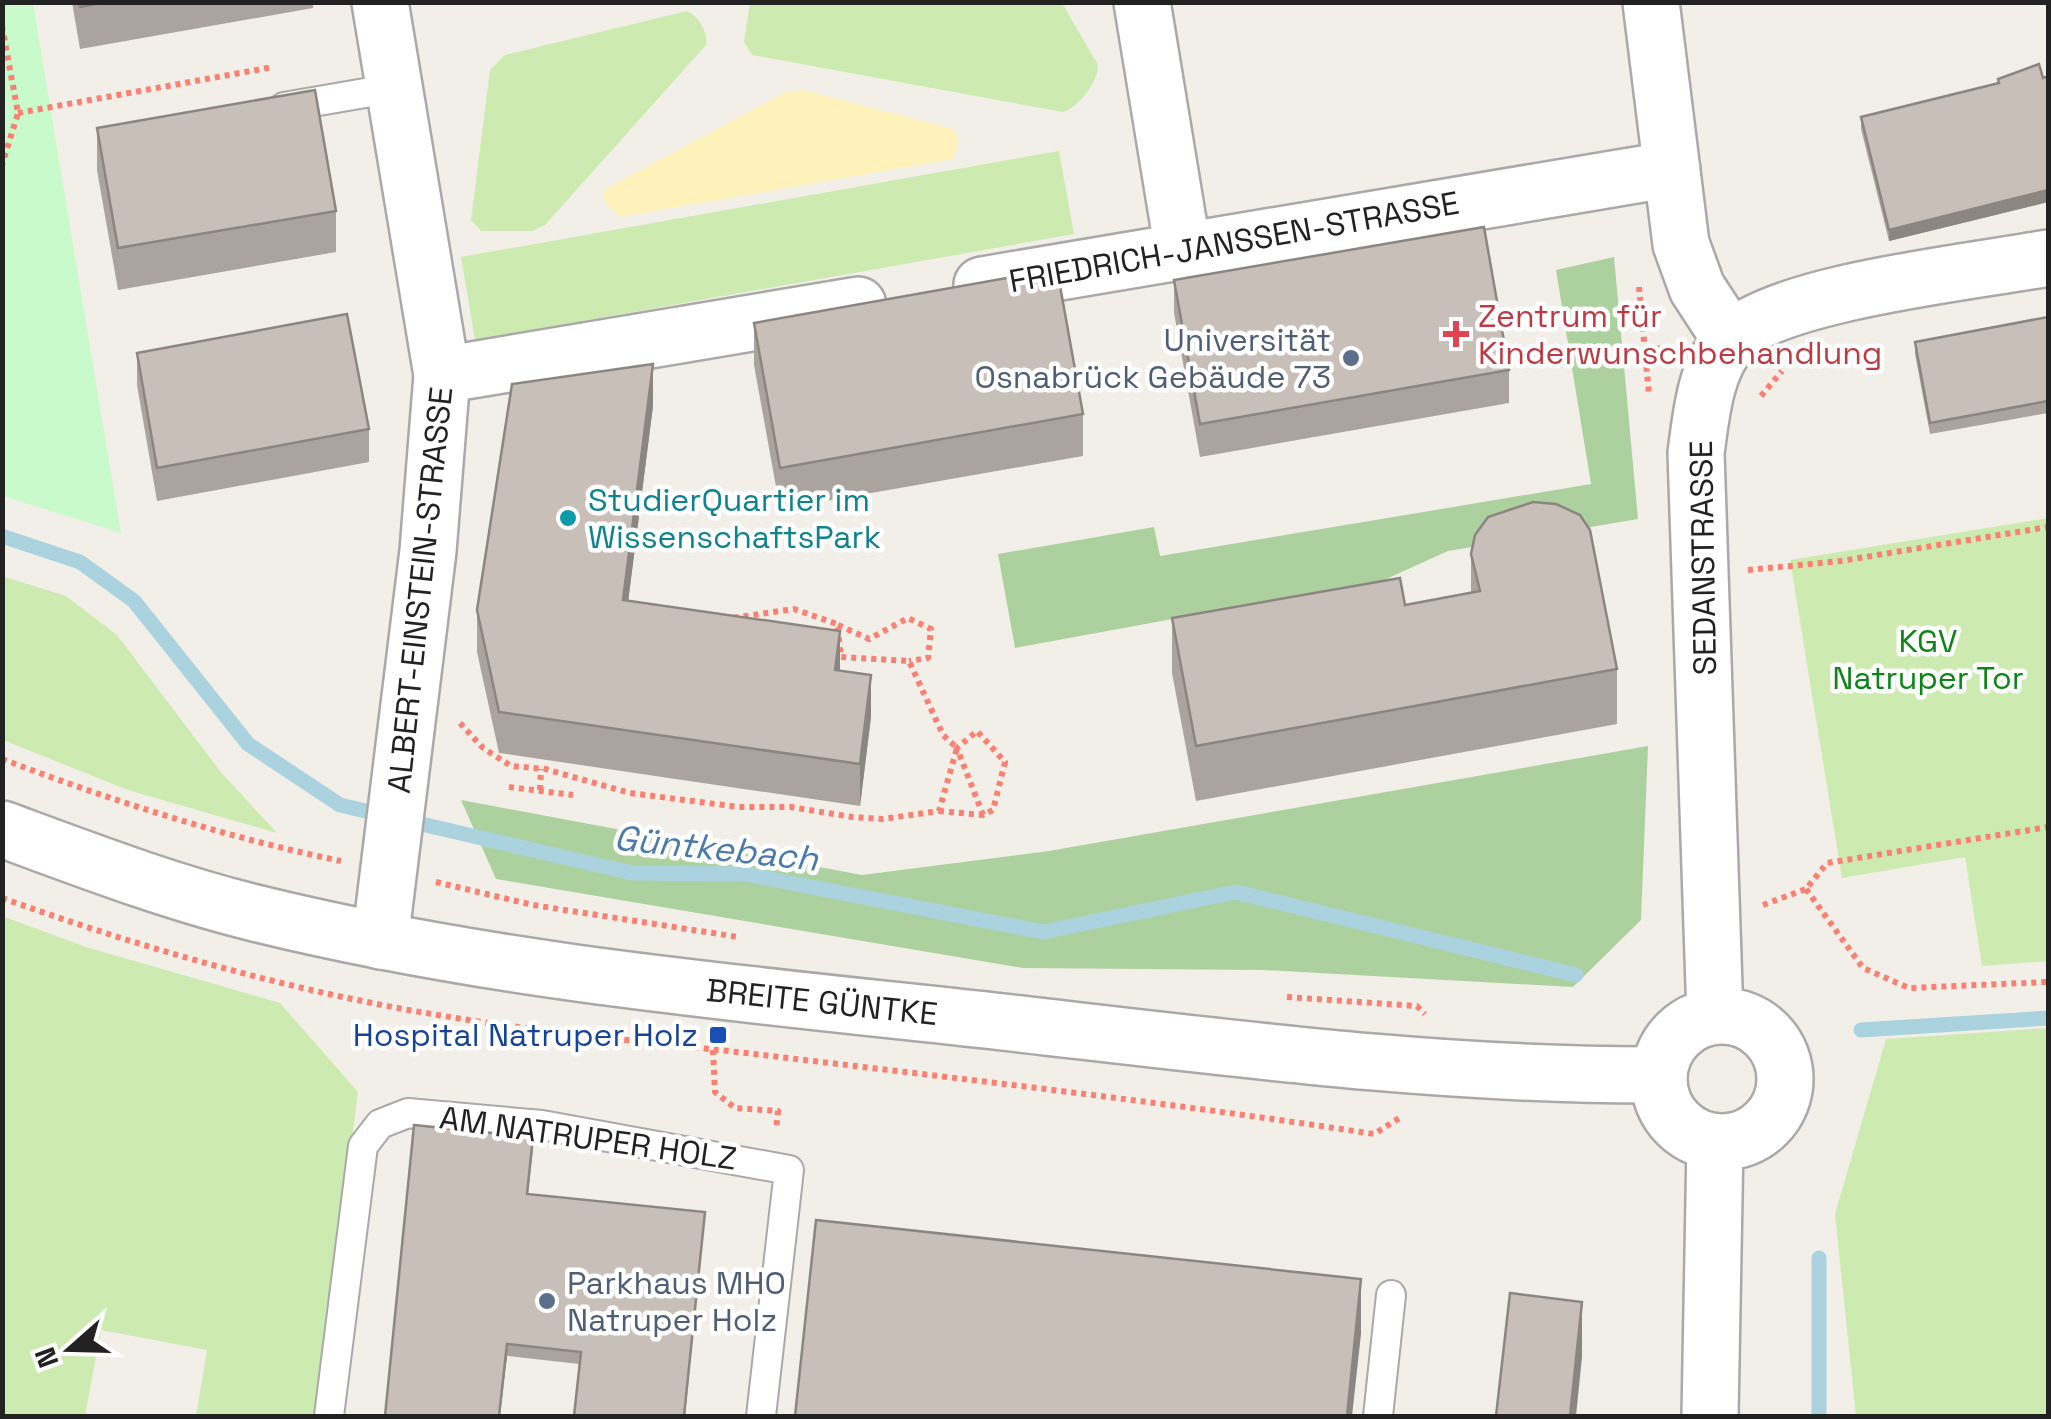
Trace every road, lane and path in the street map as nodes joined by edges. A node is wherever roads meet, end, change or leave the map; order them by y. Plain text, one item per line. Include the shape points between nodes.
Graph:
1 (380, 2) edge
2 (1142, 2) edge
3 (1650, 2) edge
4 (2, 26) edge
5 (290, 64) dead end
6 (394, 88) junction
7 (261, 112) edge
8 (18, 113) junction
9 (2, 165) edge
10 (1672, 169) junction
11 (1183, 251) junction
12 (2048, 258) edge
13 (1731, 340) junction
14 (442, 375) junction
15 (2048, 527) edge
16 (1702, 576) junction
17 (714, 617) edge
18 (838, 624) junction
19 (909, 662) junction
20 (409, 718) junction
21 (957, 748) junction
22 (2, 759) edge
23 (541, 769) junction
24 (510, 788) dead end
25 (540, 790) junction
26 (572, 795) dead end
27 (939, 811) junction
28 (984, 815) junction
29 (2048, 826) edge
30 (2, 829) edge
31 (390, 864) junction
32 (1806, 890) junction
33 (2, 898) edge
34 (1757, 907) dead end
35 (747, 938) dead end
36 (380, 941) junction
37 (2048, 982) edge
38 (1278, 997) dead end
39 (1417, 1006) dead end
40 (1716, 1016) junction
41 (713, 1050) junction
42 (1659, 1076) junction
43 (1374, 1134) dead end
44 (1715, 1143) junction
45 (772, 1166) junction
46 (1391, 1295) dead end
47 (330, 1416) edge
48 (761, 1416) edge
49 (1378, 1416) edge
50 (1710, 1416) edge

1 - 6 street, ALBERT-EINSTEIN-STRASSE
2 - 11 street
3 - 10 street
4 - 8 path
5 - 8 path
6 - 7 lane
6 - 14 street, ALBERT-EINSTEIN-STRASSE
8 - 9 path
10 - 11 street, FRIEDRICH-JANSSEN-STRASSE
10 - 13 street via 1681,244 1697,288
11 - 14 street, FRIEDRICH-JANSSEN-STRASSE
12 - 13 street via 1803,304 1760,318
13 - 16 street, SEDANSTRASSE via 1705,391 1696,454
14 - 20 street, ALBERT-EINSTEIN-STRASSE
15 - 16 path
16 - 40 street, SEDANSTRASSE
17 - 18 path via 794,609
18 - 19 path via 841,658
18 - 19 path via 869,639 908,618 931,629 928,658
19 - 21 path via 943,734
20 - 23 path via 458,722 511,766
20 - 31 street, ALBERT-EINSTEIN-STRASSE
21 - 27 path
21 - 28 path
21 - 28 path via 976,731 1005,762 994,810
22 - 31 path via 122,804 269,846
23 - 25 path
23 - 27 path via 630,793 739,807 882,819
24 - 25 path
25 - 26 path
27 - 28 path
29 - 32 path via 1828,863
30 - 36 street, BREITE GÜNTKE via 255,914
31 - 35 path via 534,905
31 - 36 street, ALBERT-EINSTEIN-STRASSE
32 - 34 path
32 - 37 path via 1863,968 1909,988
33 - 41 path via 237,973 371,1003 526,1030
36 - 42 street, BREITE GÜNTKE via 694,988 1344,1060
38 - 39 path
40 - 42 street via 1688,1025 1668,1045
40 - 44 street via 1762,1029 1778,1047 1786,1077 1780,1106 1767,1125 1742,1140
41 - 43 path
41 - 45 path via 716,1092 735,1108 778,1110
42 - 44 street via 1661,1098 1675,1123
44 - 50 street
45 - 47 lane, AM NATRUPER HOLZ via 542,1125 408,1112 380,1124 363,1146
45 - 48 lane, AM NATRUPER HOLZ via 789,1170
46 - 49 lane

